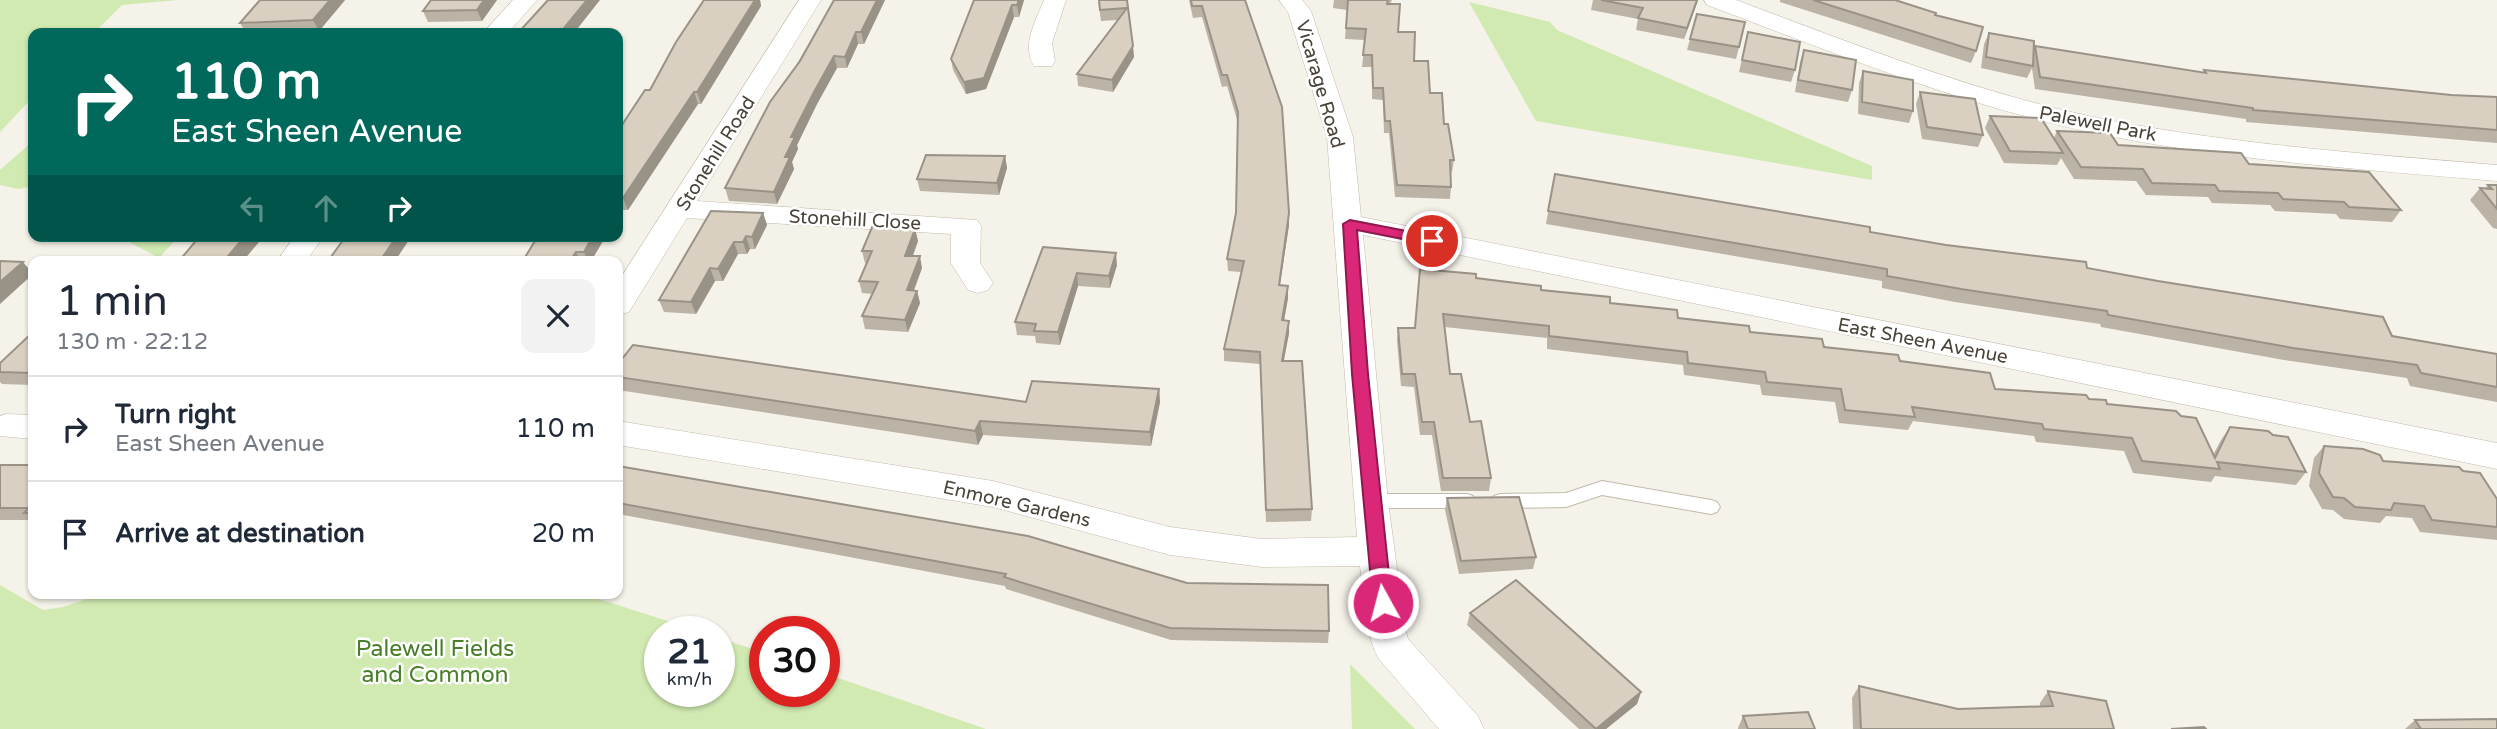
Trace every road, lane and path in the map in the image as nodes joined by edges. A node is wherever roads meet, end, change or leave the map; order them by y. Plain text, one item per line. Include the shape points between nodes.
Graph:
1 (526, 0) edge
2 (810, 0) edge
3 (1055, 0) edge
4 (1290, 0) edge
5 (1715, 0) edge
6 (500, 28) edge
7 (1043, 61) dead end
8 (2497, 173) edge
9 (681, 209) junction
10 (1350, 224) junction
11 (305, 242) edge
12 (295, 256) edge
13 (978, 283) dead end
14 (623, 297) edge
15 (623, 434) edge
16 (2497, 456) edge
17 (1371, 501) junction
18 (1711, 507) dead end
19 (1376, 551) junction
20 (1464, 729) edge

1 - 6 street
2 - 9 street, Stonehill Road
3 - 7 street via 1040,43
4 - 10 street, Vicarage Road via 1303,22 1340,136
5 - 8 street, Palewell Park via 1921,77 2114,129 2304,156
9 - 13 street, Stonehill Close via 967,226 962,251 966,269
9 - 14 street, Stonehill Road
10 - 16 street, East Sheen Avenue
10 - 17 street, Vicarage Road
11 - 12 street
15 - 19 street, Enmore Gardens via 993,494 1170,541 1262,552
17 - 18 lane via 1566,500 1602,488
17 - 19 street, Vicarage Road
19 - 20 street, Vicarage Road via 1392,647

